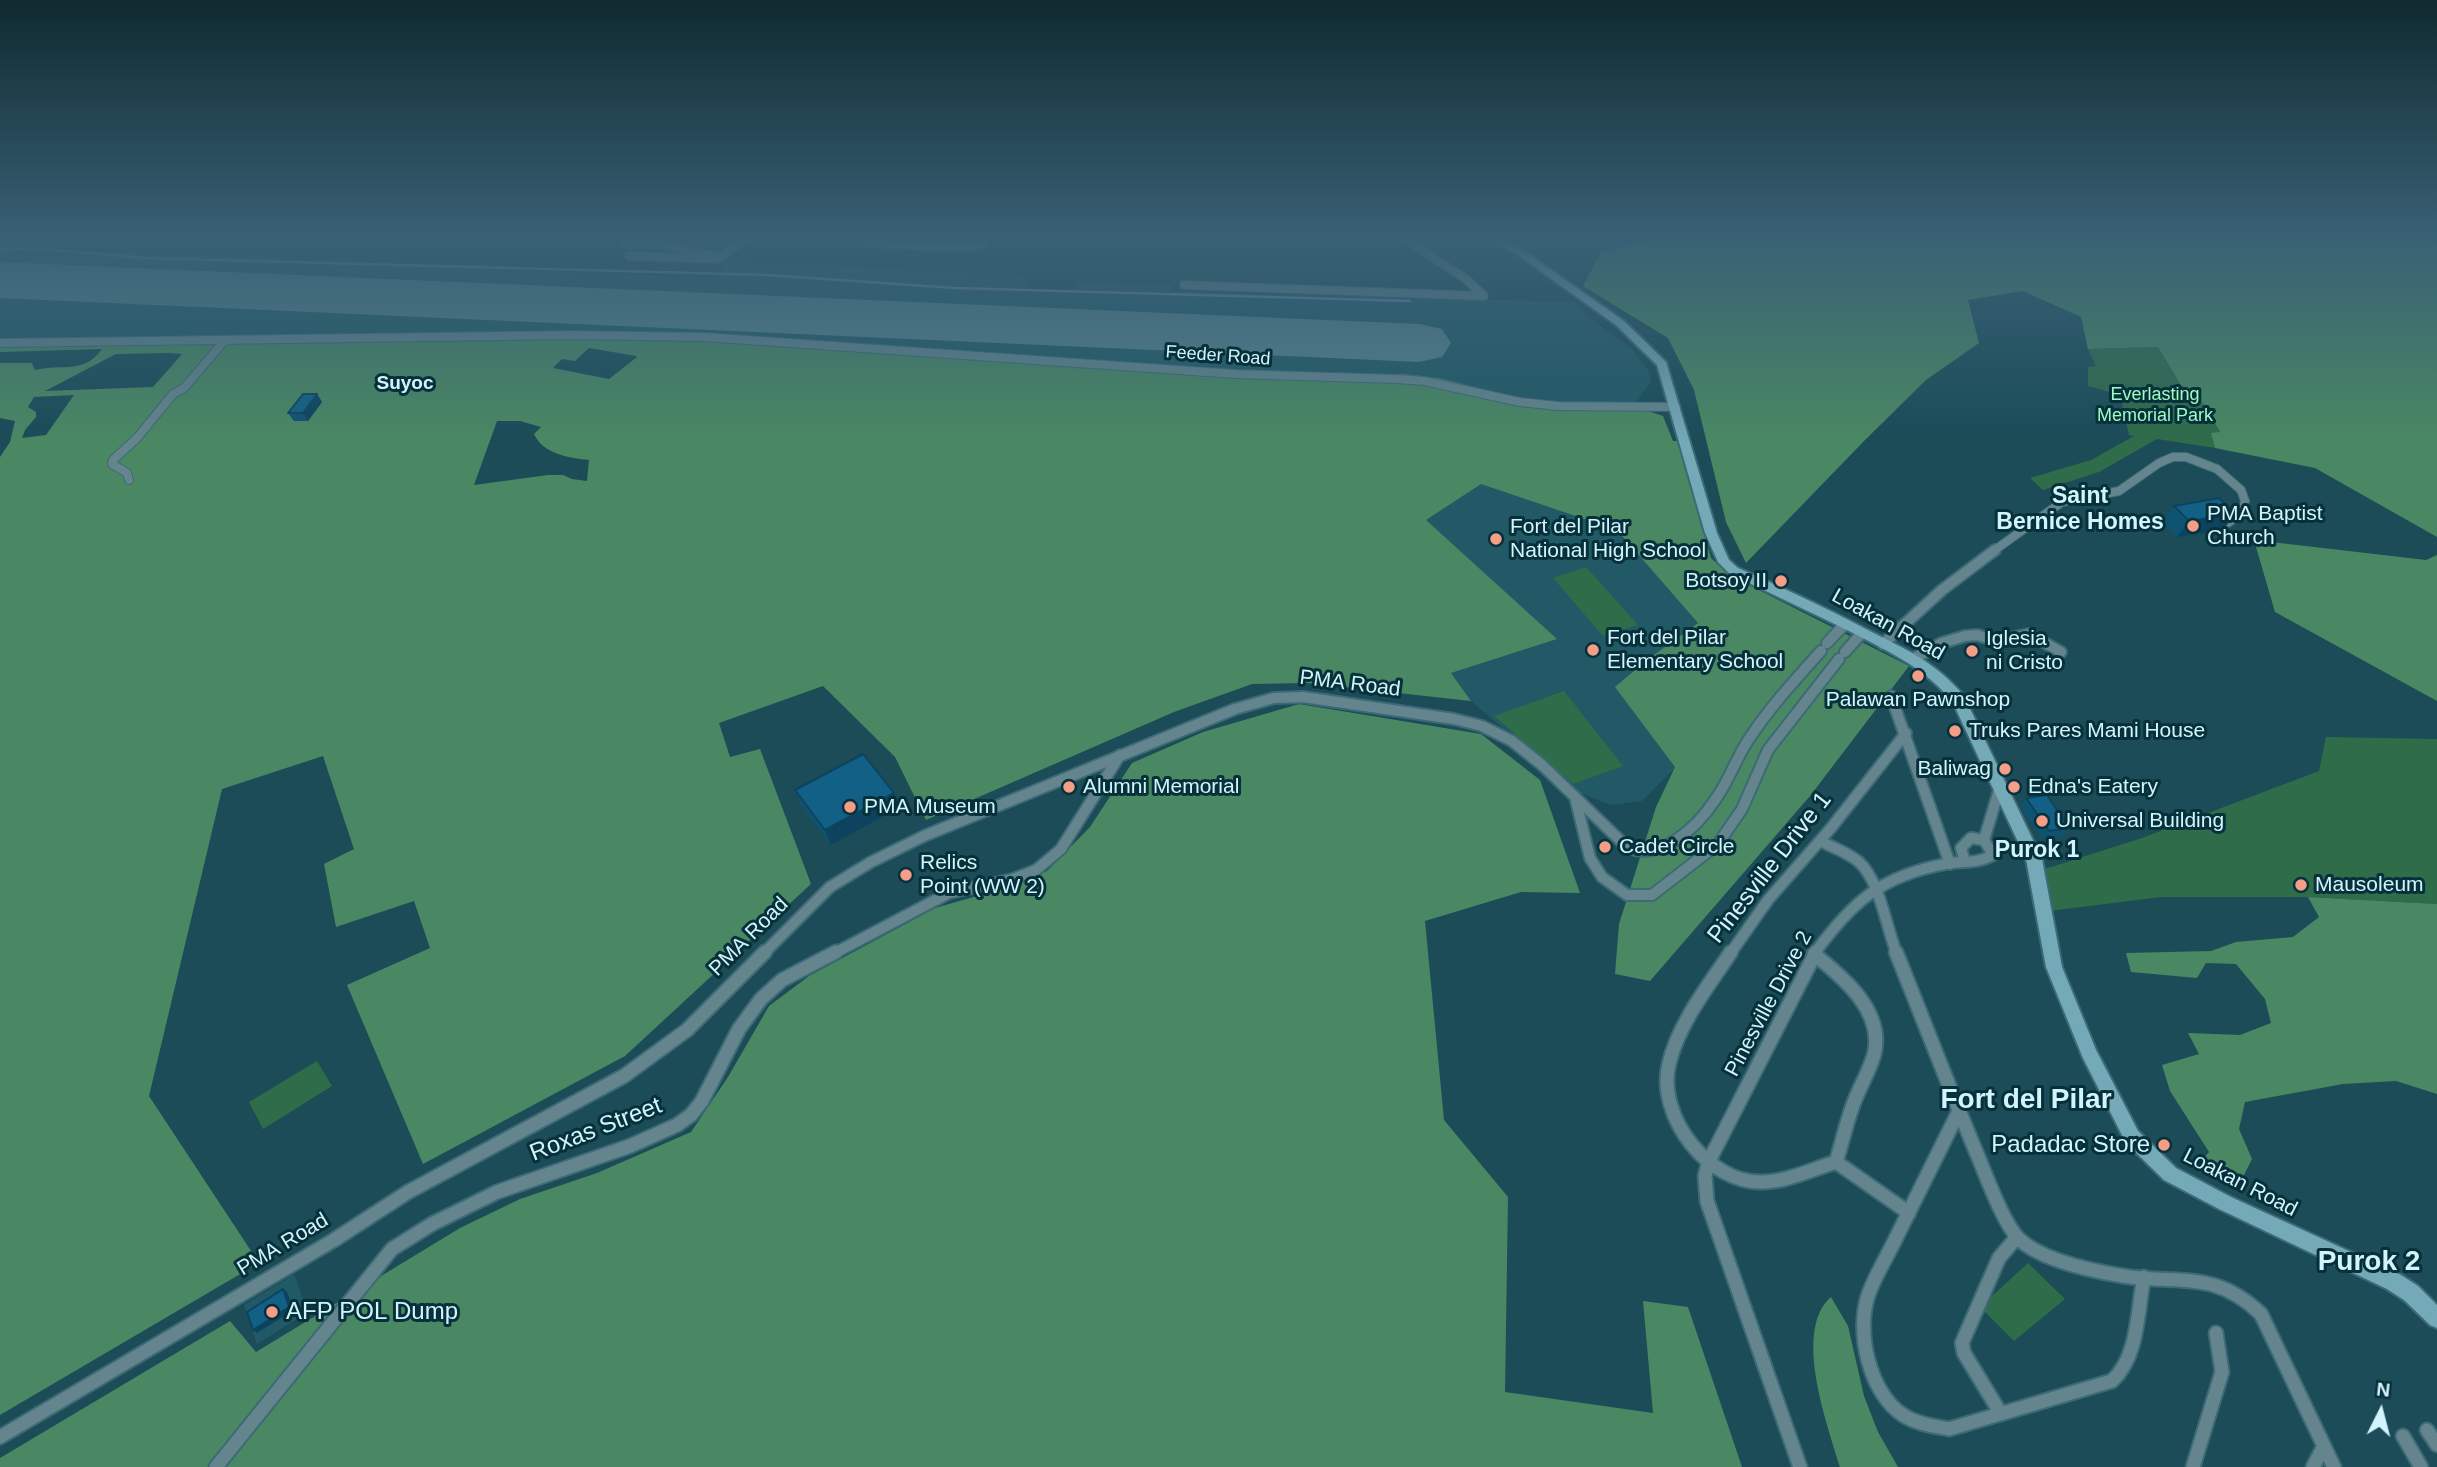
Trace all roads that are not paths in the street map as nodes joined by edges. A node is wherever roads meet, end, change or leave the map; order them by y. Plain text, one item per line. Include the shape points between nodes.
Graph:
1 (1597, 306) edge
2 (225, 340) junction
3 (0, 343) edge
4 (1676, 407) junction
5 (129, 480) dead end
6 (2228, 523) edge
7 (1845, 624) junction
8 (1862, 633) junction
9 (1883, 644) junction
10 (2061, 652) dead end
11 (1913, 659) junction
12 (1798, 676) junction
13 (1816, 686) junction
14 (1891, 696) dead end
15 (1906, 733) junction
16 (1120, 755) junction
17 (2000, 787) junction
18 (1576, 801) junction
19 (1820, 841) junction
20 (1950, 864) junction
21 (1876, 885) junction
22 (1814, 954) junction
23 (1959, 1111) junction
24 (1709, 1161) junction
25 (1836, 1162) junction
26 (1909, 1213) junction
27 (2017, 1237) junction
28 (2144, 1277) junction
29 (2437, 1318) edge
30 (2216, 1333) dead end
31 (2001, 1414) junction
32 (2427, 1430) dead end
33 (2403, 1436) dead end
34 (0, 1437) edge
35 (2437, 1445) edge
36 (2324, 1446) junction
37 (216, 1467) edge
38 (1800, 1467) edge
39 (2193, 1467) edge
40 (2313, 1467) edge
41 (2334, 1467) edge
42 (2421, 1467) edge

1 - 4 main road, Loakan Road via 1662,364
2 - 3 street, Feeder Road
2 - 4 street, Feeder Road via 704,337 1236,374 1397,379 1558,406
2 - 5 street via 113,460
4 - 7 main road, Loakan Road via 1711,533 1724,562
6 - 9 street via 2245,507 2245,496 2237,484 2200,460 2168,458 2120,491 2055,506 1984,556
7 - 8 main road, Loakan Road
7 - 12 street, PMA Road
8 - 9 main road, Loakan Road
8 - 13 street
9 - 11 main road, Loakan Road
10 - 11 street via 2029,634 1997,642 1970,635
11 - 17 main road, Loakan Road via 1954,692
12 - 13 street
12 - 18 street, PMA Road via 1748,740 1715,801 1683,835 1660,850 1641,853 1628,848
13 - 18 street via 1768,750 1742,809 1718,844 1652,895 1627,895 1602,877 1590,858
14 - 15 street
15 - 19 street, Pinesville Drive 1
15 - 20 street
16 - 18 street, PMA Road via 1235,709 1274,698 1303,697 1482,726 1512,741
16 - 34 street, PMA Road via 871,862 830,887 687,1030 624,1076 408,1192
16 - 37 street, Roxas Street via 1060,849 1036,870 949,893 782,980 761,998 736,1034 695,1113 662,1135 537,1176 456,1210 392,1249
17 - 20 street, Pinesville Drive 2 via 1984,840 1993,855 1982,863
17 - 29 main road, Loakan Road via 2039,876 2053,967 2089,1053 2132,1137 2170,1174 2394,1282
19 - 21 street via 1859,862
19 - 24 street, Pinesville Drive 1 via 1733,947 1681,1034 1667,1072 1667,1097 1675,1120 1689,1143
20 - 21 street, Pinesville Drive 2
21 - 22 street, Pinesville Drive 2
21 - 23 street via 1886,926
22 - 24 street, Pinesville Drive 2
22 - 25 street via 1850,984 1875,1032 1874,1052
23 - 26 street
23 - 27 street
24 - 25 street, Pinesville Drive 1 via 1747,1183
24 - 38 street via 1707,1201
25 - 26 street
26 - 31 street via 1868,1295 1863,1323 1864,1344 1884,1399 1901,1415 1949,1429
27 - 28 street via 2029,1247 2072,1264
27 - 31 street via 1999,1258 1962,1343
28 - 31 street via 2133,1343 2121,1376
28 - 36 street via 2210,1282 2243,1297 2261,1314
30 - 39 street via 2222,1372
32 - 35 street
33 - 42 street
36 - 40 street
36 - 41 street

